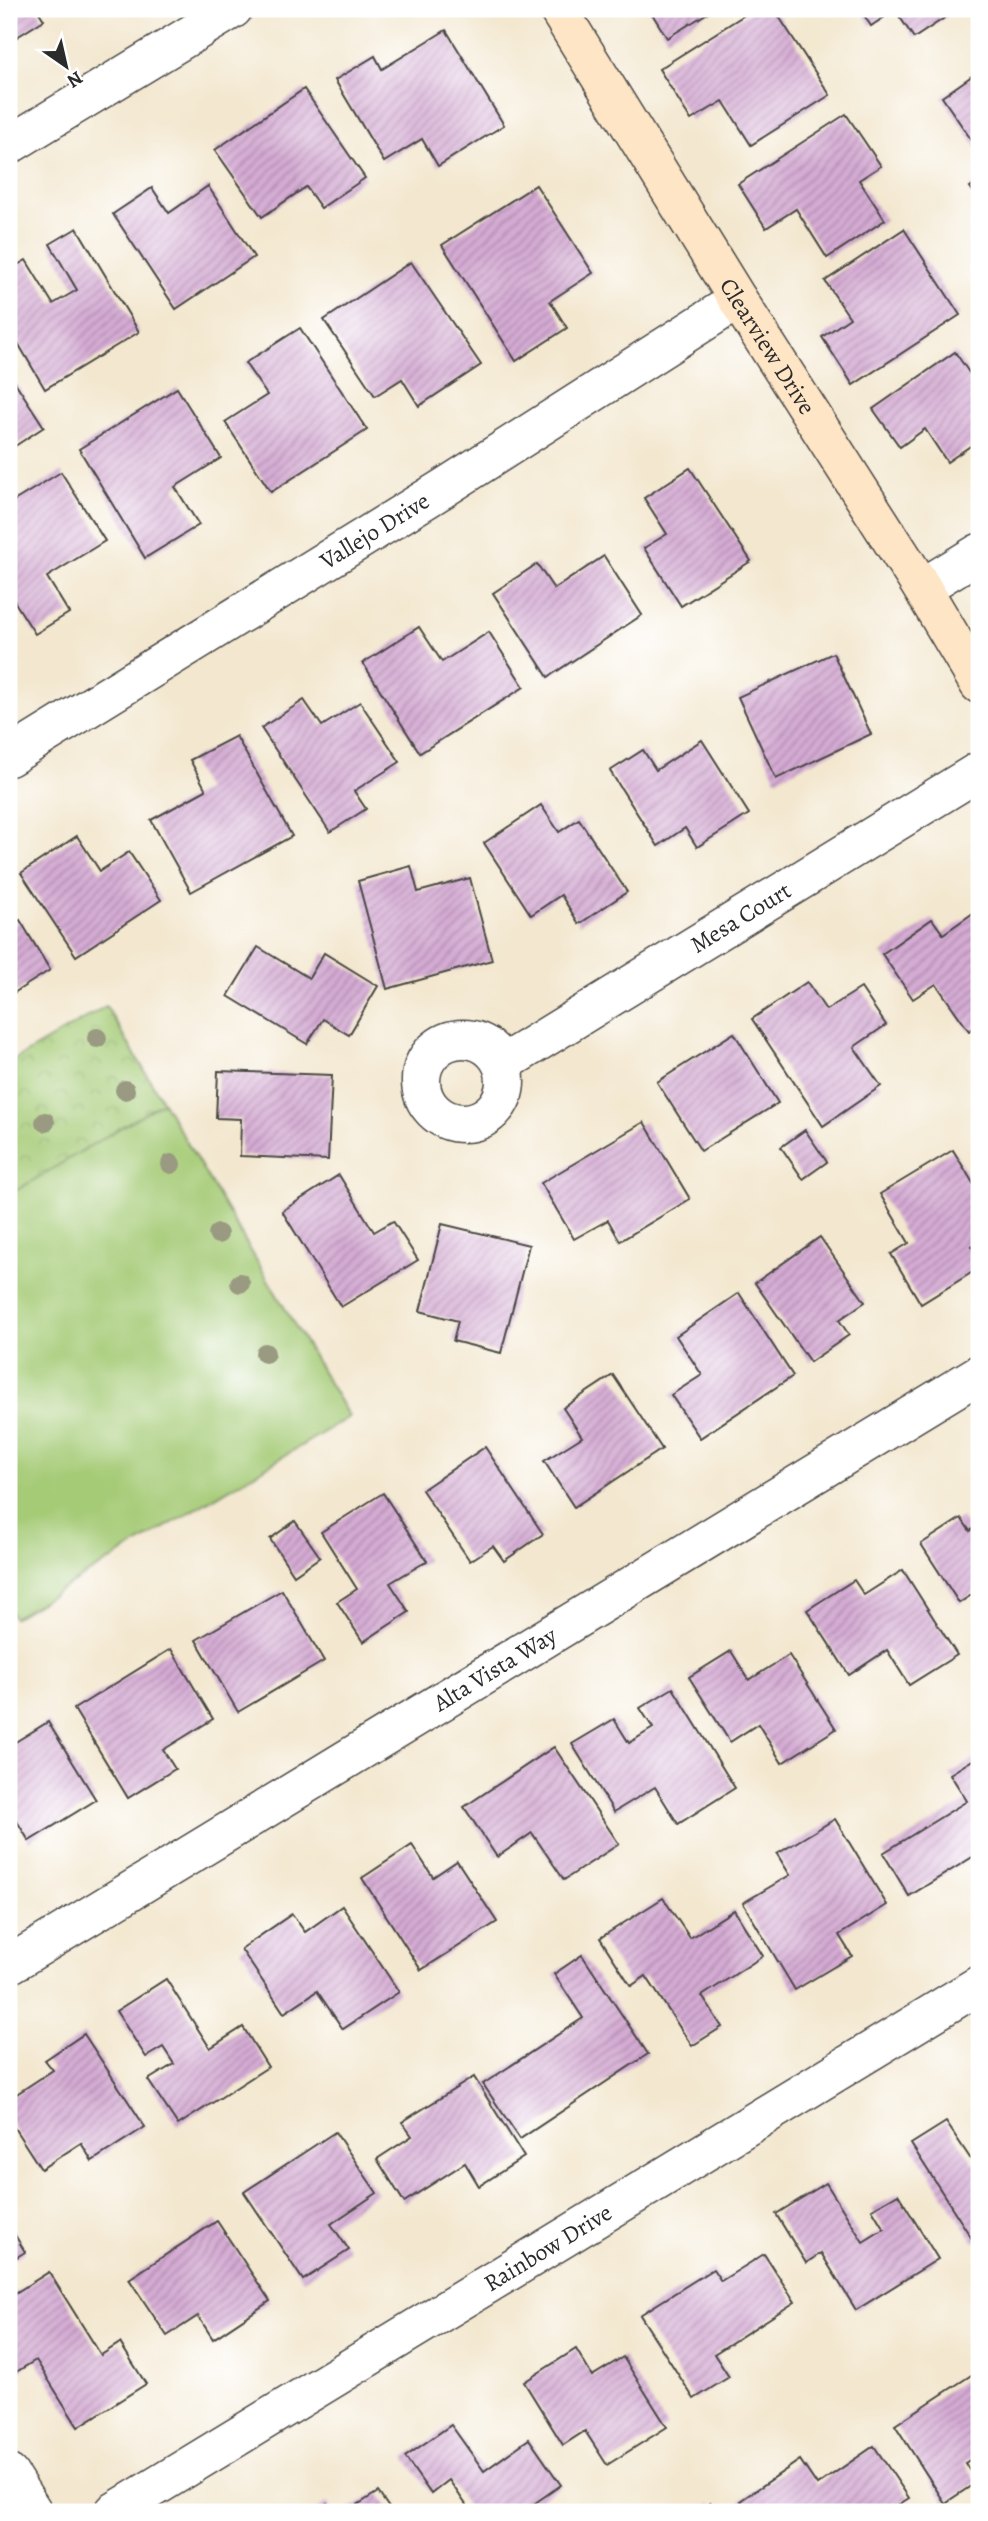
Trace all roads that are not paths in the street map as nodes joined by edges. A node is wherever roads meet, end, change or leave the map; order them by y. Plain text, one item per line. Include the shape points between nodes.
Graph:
1 (233, 9) edge
2 (558, 9) edge
3 (9, 145) edge
4 (738, 299) junction
5 (979, 553) edge
6 (922, 588) junction
7 (979, 684) edge
8 (9, 757) edge
9 (979, 771) edge
10 (502, 1065) dead end
11 (979, 1374) edge
12 (9, 1965) edge
13 (979, 1985) edge
14 (9, 2474) edge
15 (33, 2512) edge
16 (114, 2512) edge

1 - 3 street
2 - 4 street, Clearview Drive
4 - 6 street, Clearview Drive
4 - 8 street, Vallejo Drive via 447,486
5 - 6 street
6 - 7 street, Clearview Drive
9 - 10 street, Mesa Court
11 - 12 street, Alta Vista Way
13 - 16 street, Rainbow Drive
14 - 15 street

